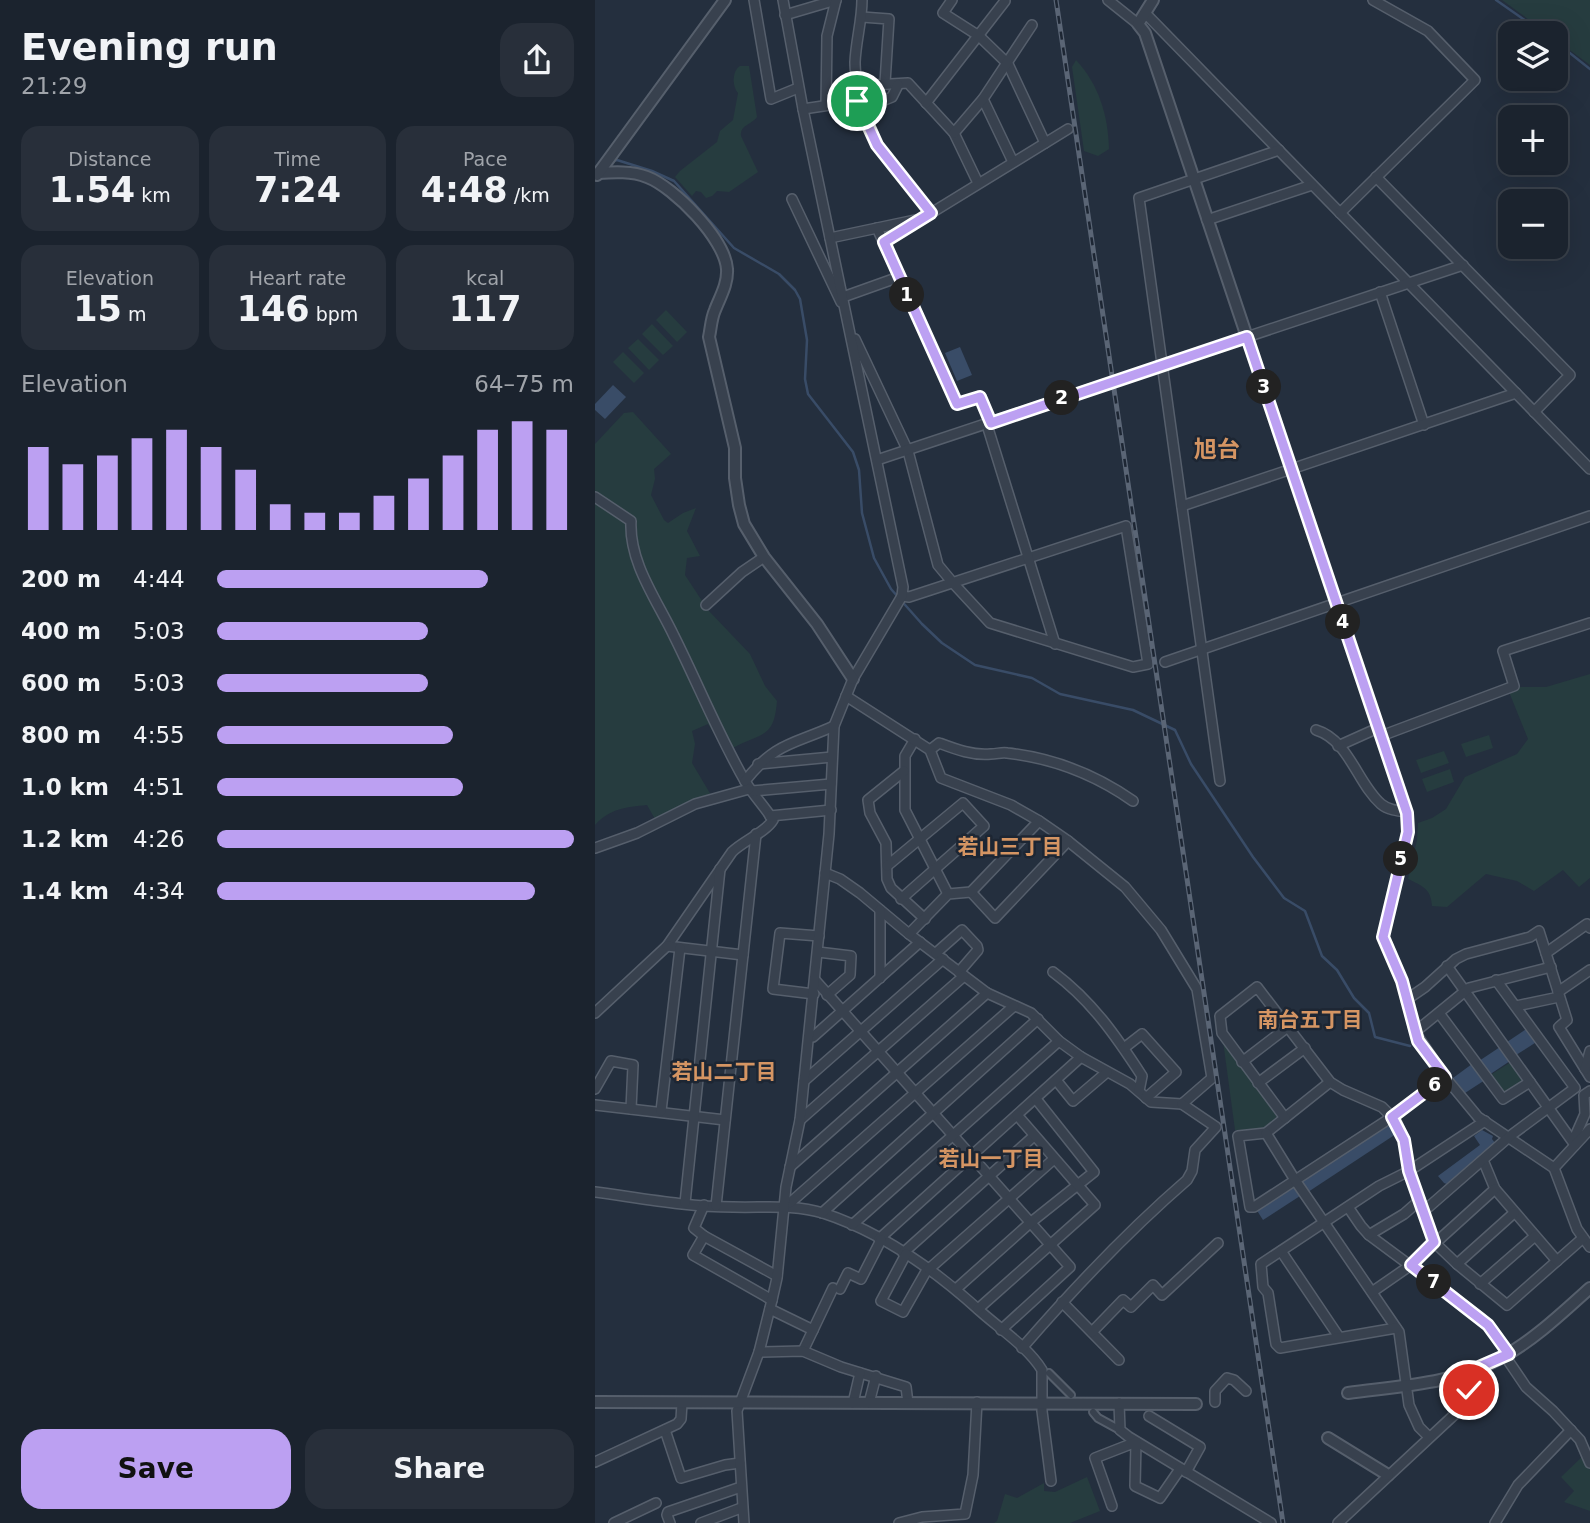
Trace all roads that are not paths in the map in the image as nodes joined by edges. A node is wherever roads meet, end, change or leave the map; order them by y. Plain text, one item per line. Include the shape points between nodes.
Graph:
1 (725, 0) edge
2 (754, 0) edge
3 (783, 0) edge
4 (836, 0) edge
5 (862, 0) edge
6 (952, 0) edge
7 (1108, 0) edge
8 (1373, 0) edge
9 (1005, 1) edge
10 (1150, 4) edge
11 (785, 15) junction
12 (862, 18) junction
13 (1139, 24) junction
14 (1032, 25) dead end
15 (979, 36) junction
16 (1008, 64) junction
17 (885, 83) junction
18 (898, 85) junction
19 (856, 86) junction
20 (798, 88) junction
21 (983, 99) junction
22 (926, 103) junction
23 (826, 105) junction
24 (859, 105) junction
25 (803, 109) junction
26 (1068, 129) dead end
27 (954, 133) junction
28 (1045, 143) junction
29 (1279, 150) junction
30 (1013, 162) junction
31 (596, 173) edge
32 (1376, 177) junction
33 (1194, 180) junction
34 (978, 183) junction
35 (1312, 185) junction
36 (792, 199) dead end
37 (931, 213) junction
38 (1340, 213) junction
39 (921, 219) junction
40 (1207, 220) junction
41 (877, 228) junction
42 (830, 237) junction
43 (884, 242) junction
44 (1463, 265) junction
45 (899, 276) junction
46 (1408, 284) junction
47 (1380, 292) junction
48 (843, 298) junction
49 (845, 310) junction
50 (851, 333) junction
51 (1247, 337) junction
52 (1161, 365) junction
53 (1516, 393) junction
54 (1534, 412) junction
55 (989, 424) junction
56 (1424, 425) junction
57 (908, 451) junction
58 (877, 460) junction
59 (1590, 469) edge
60 (1291, 470) junction
61 (595, 497) edge
62 (1182, 506) junction
63 (1590, 516) edge
64 (764, 557) junction
65 (1027, 559) junction
66 (953, 583) junction
67 (902, 596) junction
68 (1336, 602) junction
69 (706, 605) dead end
70 (1590, 623) edge
71 (1055, 644) junction
72 (1202, 649) junction
73 (1165, 662) dead end
74 (853, 679) junction
75 (846, 696) junction
76 (834, 726) junction
77 (1316, 730) dead end
78 (1379, 732) junction
79 (915, 739) junction
80 (1338, 746) junction
81 (930, 750) junction
82 (832, 757) junction
83 (758, 764) junction
84 (904, 771) junction
85 (1220, 781) dead end
86 (831, 784) junction
87 (749, 787) junction
88 (1133, 801) dead end
89 (831, 810) junction
90 (1407, 813) junction
91 (770, 816) junction
92 (1039, 821) junction
93 (756, 834) junction
94 (920, 840) junction
95 (1068, 841) junction
96 (595, 848) edge
97 (887, 866) junction
98 (720, 867) junction
99 (934, 869) junction
100 (825, 873) junction
101 (971, 892) junction
102 (948, 894) junction
103 (901, 899) junction
104 (880, 910) junction
105 (925, 919) junction
106 (1590, 928) edge
107 (909, 934) junction
108 (819, 936) junction
109 (920, 942) junction
110 (667, 946) junction
111 (680, 948) junction
112 (711, 952) junction
113 (818, 952) junction
114 (1546, 953) junction
115 (743, 955) junction
116 (939, 956) junction
117 (1447, 966) junction
118 (1551, 967) junction
119 (1590, 970) edge
120 (1053, 972) dead end
121 (961, 974) junction
122 (880, 978) junction
123 (815, 980) junction
124 (1496, 980) junction
125 (1465, 991) junction
126 (987, 993) junction
127 (814, 994) junction
128 (827, 995) junction
129 (1558, 995) junction
130 (1406, 1000) junction
131 (1014, 1006) junction
132 (1516, 1006) junction
133 (841, 1011) junction
134 (595, 1013) edge
135 (1439, 1013) junction
136 (1038, 1019) junction
137 (1289, 1027) junction
138 (860, 1031) junction
139 (1415, 1032) junction
140 (809, 1037) junction
141 (1059, 1041) junction
142 (1124, 1048) junction
143 (1305, 1048) junction
144 (878, 1051) junction
145 (1590, 1051) edge
146 (1081, 1057) junction
147 (1242, 1062) junction
148 (896, 1072) junction
149 (1107, 1072) junction
150 (1588, 1073) edge
151 (1445, 1077) junction
152 (1056, 1080) junction
153 (804, 1081) junction
154 (1330, 1082) junction
155 (1530, 1082) junction
156 (1258, 1083) junction
157 (595, 1089) edge
158 (1590, 1091) edge
159 (915, 1093) junction
160 (1142, 1095) junction
161 (1036, 1099) junction
162 (1182, 1104) junction
163 (595, 1105) edge
164 (1548, 1108) junction
165 (631, 1109) junction
166 (661, 1111) junction
167 (693, 1115) junction
168 (934, 1115) junction
169 (1017, 1115) junction
170 (1392, 1117) junction
171 (1285, 1118) junction
172 (726, 1119) junction
173 (800, 1120) junction
174 (1485, 1122) junction
175 (1590, 1129) edge
176 (1266, 1133) junction
177 (953, 1136) junction
178 (1034, 1136) junction
179 (1510, 1136) junction
180 (1574, 1143) junction
181 (972, 1156) junction
182 (1054, 1159) junction
183 (1483, 1160) junction
184 (790, 1167) junction
185 (1554, 1168) junction
186 (1409, 1171) junction
187 (989, 1176) junction
188 (1295, 1180) junction
189 (1076, 1185) junction
190 (1495, 1189) junction
191 (595, 1192) edge
192 (1010, 1199) junction
193 (1420, 1200) junction
194 (685, 1203) junction
195 (703, 1205) junction
196 (716, 1206) junction
197 (783, 1206) junction
198 (1348, 1207) junction
199 (1424, 1211) junction
200 (822, 1213) junction
201 (1514, 1213) junction
202 (1030, 1223) junction
203 (1324, 1223) junction
204 (852, 1225) junction
205 (1369, 1235) junction
206 (704, 1236) junction
207 (1535, 1236) junction
208 (1583, 1238) junction
209 (880, 1240) junction
210 (1434, 1242) junction
211 (1218, 1243) dead end
212 (1050, 1245) junction
213 (1590, 1247) edge
214 (1282, 1251) junction
215 (904, 1254) junction
216 (1557, 1261) junction
217 (1457, 1264) junction
218 (1411, 1265) junction
219 (928, 1268) junction
220 (777, 1276) junction
221 (1480, 1284) junction
222 (1590, 1288) edge
223 (955, 1289) junction
224 (1372, 1292) junction
225 (1062, 1301) junction
226 (771, 1305) junction
227 (978, 1309) junction
228 (1396, 1328) junction
229 (813, 1330) junction
230 (1001, 1330) junction
231 (1092, 1332) junction
232 (1339, 1337) junction
233 (1022, 1348) junction
234 (803, 1351) junction
235 (759, 1352) junction
236 (1507, 1355) junction
237 (1119, 1360) dead end
238 (860, 1373) junction
239 (1049, 1373) dead end
240 (1463, 1374) junction
241 (876, 1376) junction
242 (1407, 1385) junction
243 (1246, 1391) dead end
244 (1348, 1394) dead end
245 (1071, 1395) dead end
246 (595, 1402) edge
247 (977, 1402) junction
248 (1042, 1402) junction
249 (1215, 1402) dead end
250 (682, 1403) junction
251 (739, 1403) junction
252 (853, 1403) junction
253 (869, 1403) junction
254 (908, 1403) junction
255 (1119, 1403) junction
256 (1196, 1404) dead end
257 (1093, 1412) dead end
258 (1149, 1416) dead end
259 (664, 1430) junction
260 (1120, 1430) junction
261 (1571, 1430) junction
262 (1429, 1437) junction
263 (1328, 1438) dead end
264 (1580, 1440) junction
265 (1136, 1442) junction
266 (1590, 1445) edge
267 (595, 1462) edge
268 (740, 1463) junction
269 (1590, 1463) edge
270 (1183, 1471) junction
271 (1388, 1475) junction
272 (1051, 1481) dead end
273 (741, 1486) junction
274 (656, 1503) dead end
275 (1112, 1506) dead end
276 (741, 1508) junction
277 (614, 1523) edge
278 (670, 1523) edge
279 (702, 1523) edge
280 (744, 1523) edge
281 (899, 1523) edge
282 (1271, 1523) edge
283 (1338, 1523) edge
284 (1495, 1523) edge

1 - 31 street
2 - 20 street via 771,99
3 - 11 street
4 - 11 street
4 - 23 street via 827,36
5 - 12 street
6 - 15 street via 943,13
7 - 13 street
8 - 32 street via 1428,31 1475,80
9 - 15 street
10 - 13 street
10 - 29 street
11 - 20 street
12 - 17 street via 889,19
12 - 19 street
13 - 33 street
14 - 16 street
15 - 16 street
15 - 22 street
16 - 21 street
16 - 28 street
17 - 18 street
17 - 19 street
18 - 22 street via 908,83
18 - 24 street via 892,97
19 - 24 street
20 - 25 street
21 - 27 street
21 - 30 street
22 - 27 street
23 - 24 street
23 - 25 street
24 - 37 street via 877,145
25 - 42 street
26 - 28 street
27 - 34 street
28 - 30 street
29 - 33 street
29 - 35 street
30 - 34 street
31 - 64 street via 636,174 659,183 717,238 724,253 726,282 712,319 710,344 735,448 739,505
32 - 38 street
32 - 44 street
33 - 40 street
33 - 52 street via 1139,198
34 - 37 street
35 - 38 street
35 - 40 street
36 - 49 street
37 - 39 street
38 - 46 street
39 - 41 street
39 - 43 street
40 - 51 street
41 - 42 street
41 - 43 street
42 - 48 street
43 - 45 street
44 - 46 street
44 - 54 street via 1570,375
45 - 48 street
45 - 55 street via 957,404 980,397
46 - 47 street
46 - 53 street
47 - 51 street
47 - 56 street
48 - 49 street
49 - 50 street
50 - 57 street
50 - 58 street
51 - 52 street
51 - 60 street
52 - 55 street
52 - 62 street
53 - 54 street
53 - 56 street
54 - 59 street
55 - 57 street
55 - 65 street
56 - 60 street
57 - 58 street
57 - 66 street via 938,565
58 - 67 street
60 - 62 street
60 - 68 street
61 - 87 street via 631,521 645,582
62 - 72 street
63 - 68 street
64 - 69 street
64 - 74 street
65 - 66 street
65 - 71 street
65 - 71 street via 1126,526 1147,664 1133,667
66 - 67 street
66 - 71 street via 991,623
67 - 74 street
68 - 72 street
68 - 78 street
70 - 78 street via 1503,651 1514,686
72 - 73 street
72 - 85 street
74 - 75 street
75 - 76 street
75 - 79 street
76 - 82 street
76 - 83 street via 769,753
77 - 80 street
78 - 80 street
78 - 90 street
79 - 81 street
79 - 84 street via 905,756
80 - 90 street via 1382,805
81 - 88 street via 939,744 963,752 1005,752 1045,760 1100,780
81 - 92 street via 941,778
82 - 83 street
82 - 86 street
83 - 87 street
84 - 94 street via 905,810
84 - 97 street via 868,800 886,843
86 - 87 street
86 - 89 street
87 - 91 street
87 - 96 street via 695,804
89 - 91 street
89 - 100 street
90 - 130 street via 1408,832 1383,937
91 - 93 street via 769,827
92 - 95 street
92 - 101 street
93 - 98 street via 743,841
93 - 115 street
94 - 97 street
94 - 99 street
94 - 99 street via 963,803 984,826
95 - 101 street via 995,918
95 - 162 street via 1125,887 1161,930 1198,989 1212,1078
97 - 103 street via 887,879
98 - 110 street
98 - 112 street
99 - 102 street
99 - 103 street
100 - 104 street
100 - 108 street
101 - 102 street
102 - 105 street
103 - 105 street
104 - 107 street
104 - 122 street
105 - 107 street
106 - 114 street via 1587,924
107 - 109 street
108 - 113 street
108 - 127 street via 780,933 773,989
109 - 116 street
109 - 122 street
110 - 111 street
110 - 134 street
111 - 112 street
111 - 166 street
112 - 115 street
112 - 167 street
113 - 123 street
113 - 128 street via 851,956 850,975
114 - 117 street via 1539,930 1531,937 1466,954
114 - 118 street
115 - 172 street
116 - 121 street
116 - 121 street via 963,930 978,950
116 - 138 street
117 - 125 street
117 - 130 street
118 - 124 street
118 - 129 street
119 - 129 street
120 - 142 street via 1099,1013
121 - 126 street
121 - 144 street
122 - 133 street
123 - 127 street
123 - 128 street
124 - 125 street
124 - 132 street
125 - 135 street
125 - 155 street
126 - 131 street
126 - 148 street
127 - 140 street
128 - 133 street
129 - 132 street
129 - 150 street via 1567,1020 1559,1027
130 - 139 street
131 - 136 street
131 - 159 street
132 - 164 street via 1575,1088
133 - 138 street
133 - 140 street
135 - 139 street
135 - 155 street via 1503,1099
136 - 141 street
136 - 168 street
137 - 143 street
137 - 147 street
137 - 147 street via 1257,987 1220,1016 1222,1033
138 - 144 street
138 - 153 street
139 - 151 street
140 - 153 street
141 - 146 street
141 - 177 street
142 - 160 street via 1142,1076
142 - 160 street via 1142,1034 1176,1072
143 - 154 street
143 - 156 street
144 - 148 street
144 - 173 street
145 - 150 street
146 - 149 street
146 - 152 street
147 - 156 street
148 - 159 street
148 - 184 street
149 - 152 street via 1073,1101
149 - 160 street
151 - 170 street
151 - 174 street
152 - 161 street
153 - 173 street
154 - 170 street via 1382,1107
154 - 171 street
155 - 164 street
156 - 171 street
157 - 165 street via 611,1061 633,1065
158 - 180 street via 1584,1095 1585,1114
159 - 168 street
159 - 197 street
160 - 162 street via 1151,1102
161 - 169 street
161 - 189 street via 1094,1172
162 - 225 street via 1216,1127 1195,1150 1188,1180
163 - 165 street
164 - 179 street
164 - 180 street
165 - 166 street
166 - 167 street
167 - 172 street
167 - 194 street
168 - 177 street
168 - 200 street
169 - 178 street
169 - 181 street
170 - 186 street via 1404,1140
170 - 188 street
171 - 176 street
172 - 196 street
173 - 184 street
174 - 179 street
174 - 186 street
175 - 180 street
176 - 188 street
176 - 188 street via 1238,1136 1248,1205 1254,1207
177 - 181 street
177 - 204 street
178 - 182 street
178 - 187 street
179 - 183 street
179 - 185 street
180 - 185 street
181 - 187 street
181 - 209 street
182 - 189 street
182 - 192 street
183 - 190 street
183 - 199 street
184 - 197 street
185 - 208 street
186 - 193 street
186 - 198 street
187 - 192 street
187 - 215 street
188 - 203 street
189 - 202 street
189 - 212 street via 1095,1205
190 - 201 street
190 - 210 street
191 - 194 street
192 - 202 street
192 - 219 street
193 - 199 street
193 - 205 street
194 - 195 street
195 - 196 street
195 - 206 street via 694,1228
196 - 197 street
197 - 200 street
197 - 220 street
198 - 203 street
198 - 205 street
199 - 210 street
200 - 204 street
201 - 207 street
201 - 217 street
202 - 212 street
202 - 223 street
203 - 214 street
203 - 224 street
204 - 209 street
205 - 218 street
206 - 220 street
206 - 226 street via 694,1255
207 - 216 street
207 - 221 street
208 - 213 street
208 - 216 street
209 - 215 street
209 - 229 street via 861,1279 848,1273
210 - 217 street
210 - 218 street
211 - 231 street via 1162,1295 1153,1285 1131,1307 1123,1300
212 - 227 street
212 - 230 street via 1070,1267
214 - 232 street
214 - 232 street via 1261,1264 1276,1344 1280,1348
215 - 219 street
215 - 219 street via 881,1301 903,1312
216 - 221 street via 1507,1305
217 - 221 street
218 - 224 street
218 - 236 street via 1488,1325
219 - 223 street
220 - 226 street
222 - 236 street
223 - 227 street
224 - 228 street
225 - 231 street
225 - 233 street
226 - 229 street
226 - 235 street
227 - 230 street
228 - 232 street
228 - 242 street
229 - 234 street
230 - 233 street
231 - 237 street
233 - 248 street via 1042,1370
234 - 235 street
234 - 238 street
235 - 251 street
236 - 240 street
236 - 261 street via 1526,1387
238 - 241 street
238 - 252 street
239 - 245 street
240 - 242 street
240 - 262 street via 1469,1399
241 - 253 street
241 - 254 street via 906,1387
242 - 244 street
242 - 262 street via 1412,1416
243 - 249 street via 1227,1378 1215,1391
246 - 250 street
247 - 248 street
247 - 254 street
247 - 281 street via 973,1475 965,1514
248 - 255 street
248 - 272 street
250 - 251 street
250 - 259 street via 681,1419
251 - 252 street
251 - 268 street
252 - 253 street
253 - 254 street
255 - 256 street
255 - 260 street
257 - 260 street
258 - 270 street via 1204,1445
259 - 267 street
259 - 268 street via 681,1478
260 - 265 street
261 - 264 street
261 - 284 street via 1518,1485
262 - 271 street
263 - 271 street
264 - 266 street
264 - 269 street
265 - 270 street
265 - 270 street via 1135,1486 1160,1498
265 - 275 street via 1095,1458
268 - 273 street
270 - 282 street
271 - 283 street
273 - 276 street
273 - 278 street via 669,1512
274 - 277 street
276 - 279 street
276 - 280 street

